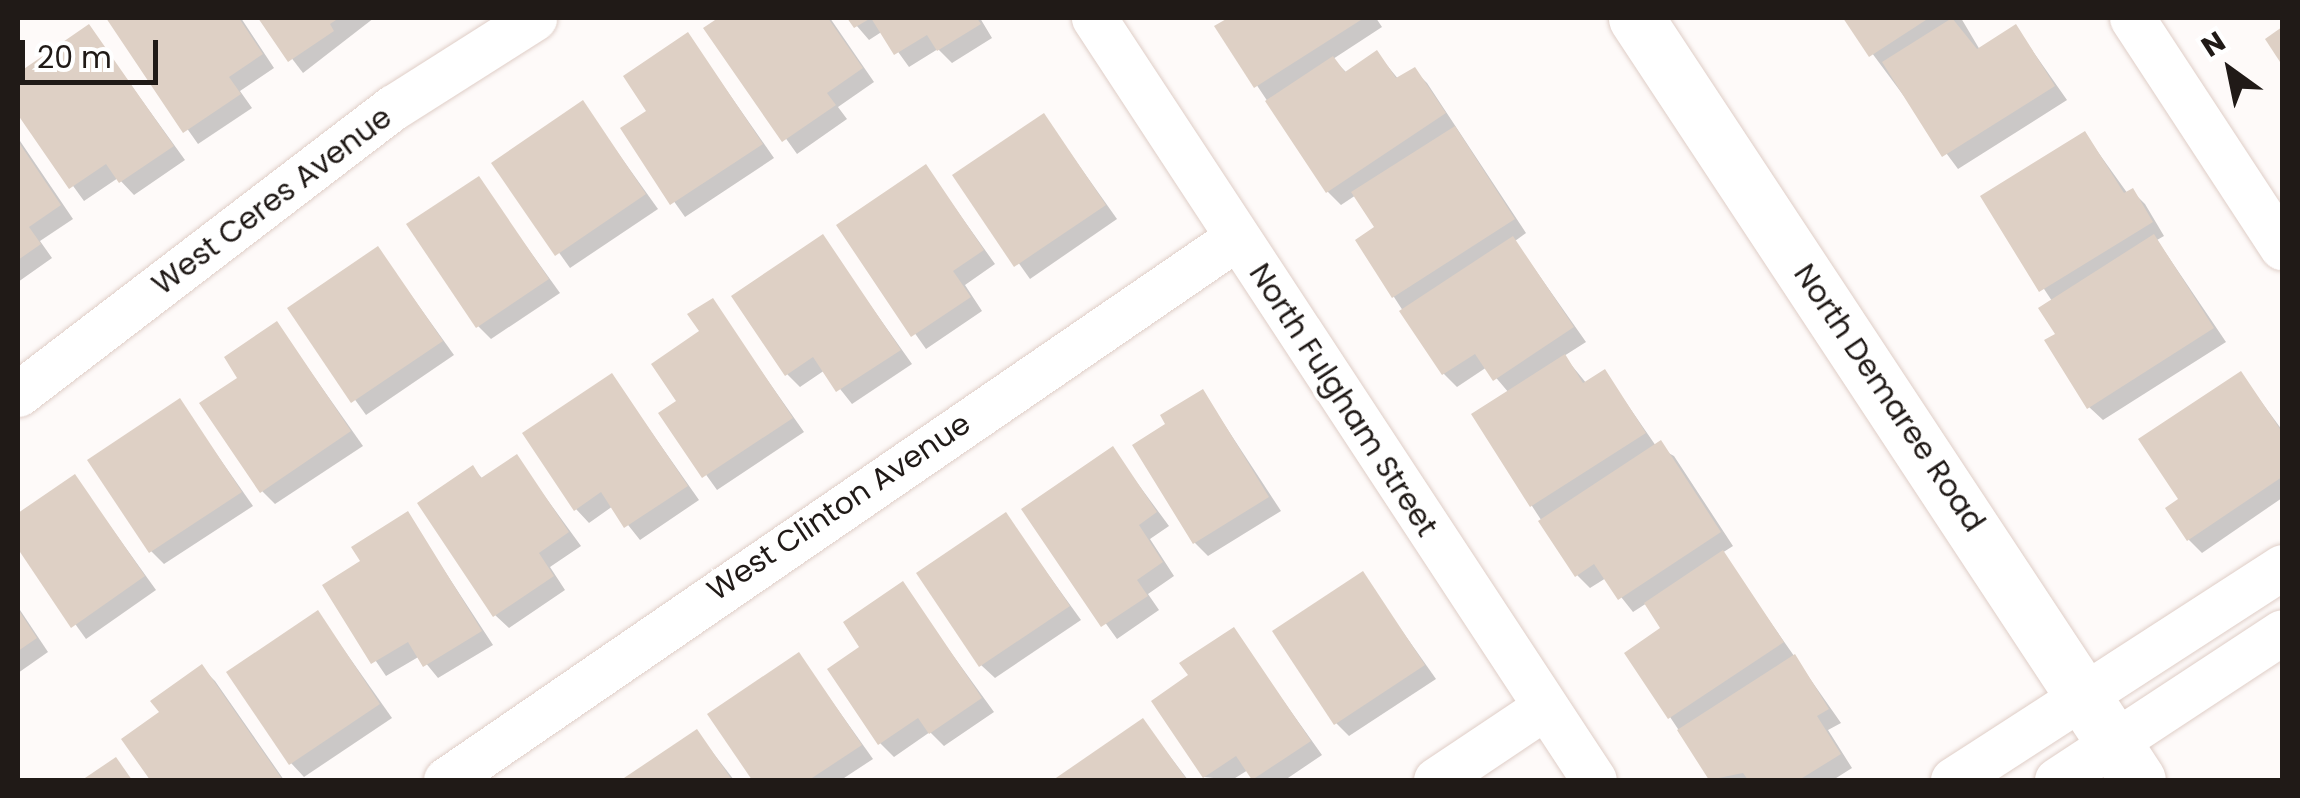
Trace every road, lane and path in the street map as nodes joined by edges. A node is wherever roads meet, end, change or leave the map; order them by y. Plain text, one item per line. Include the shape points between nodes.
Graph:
1 (534, 18) edge
2 (1094, 18) edge
3 (1636, 18) edge
4 (2132, 18) edge
5 (1236, 238) junction
6 (2282, 247) edge
7 (18, 394) edge
8 (2282, 567) edge
9 (2282, 632) edge
10 (2086, 694) junction
11 (1545, 707) junction
12 (2126, 761) edge
13 (496, 766) edge
14 (446, 780) edge
15 (1436, 780) edge
16 (1594, 780) edge
17 (1953, 780) edge
18 (2056, 780) edge

1 - 7 street, West Ceres Avenue via 394,107
2 - 5 street, North Fulgham Street
3 - 10 main road, North Demaree Road
4 - 6 street
5 - 11 street, North Fulgham Street
5 - 13 street, West Clinton Avenue
8 - 10 street
9 - 12 street
10 - 12 main road, North Demaree Road
10 - 17 street
11 - 15 street
11 - 16 street, North Fulgham Street
12 - 18 street
13 - 14 street, West Clinton Avenue

